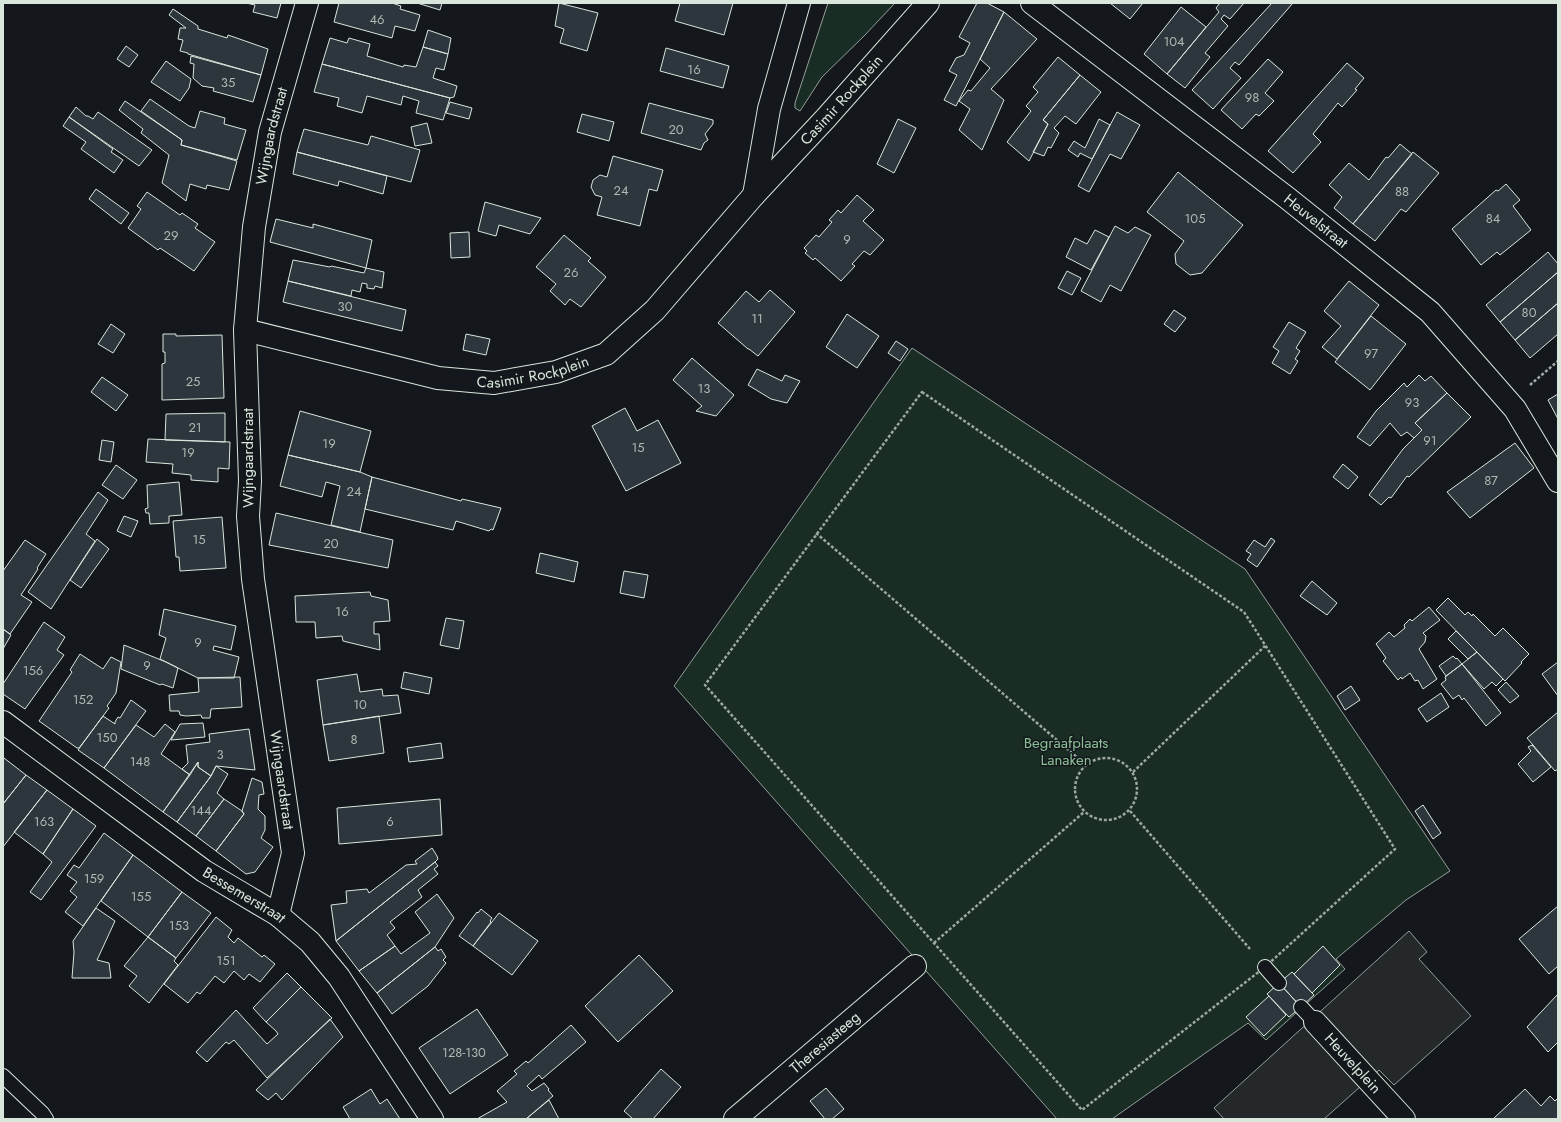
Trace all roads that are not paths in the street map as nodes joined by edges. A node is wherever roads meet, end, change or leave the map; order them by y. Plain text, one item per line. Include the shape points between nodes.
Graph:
1 (307, 3) edge
2 (799, 3) edge
3 (928, 3) edge
4 (1032, 3) edge
5 (754, 195) junction
6 (245, 330) junction
7 (1558, 481) edge
8 (3, 722) edge
9 (278, 915) junction
10 (1263, 964) road end
11 (915, 966) road end
12 (1279, 983) dead end
13 (1308, 1014) dead end
14 (3, 1076) edge
15 (46, 1119) edge
16 (432, 1119) edge
17 (735, 1119) edge
18 (1404, 1119) edge

1 - 6 street, Wijngaardstraat via 270,132 254,226
2 - 5 street via 769,109
3 - 5 street, Casimir Rockplein
4 - 7 street, Heuvelstraat via 1286,197 1430,312 1515,409
5 - 6 street, Casimir Rockplein via 656,310 606,354 556,372 494,383 438,378
6 - 9 street, Wijngaardstraat via 250,481 248,516 253,579 293,854
8 - 9 street, Bessemerstraat via 204,871
9 - 16 street, Bessemerstraat via 310,942 339,977
10 - 12 lane
11 - 17 street, Theresiasteeg
13 - 18 street, Heuvelplein
14 - 15 lane

